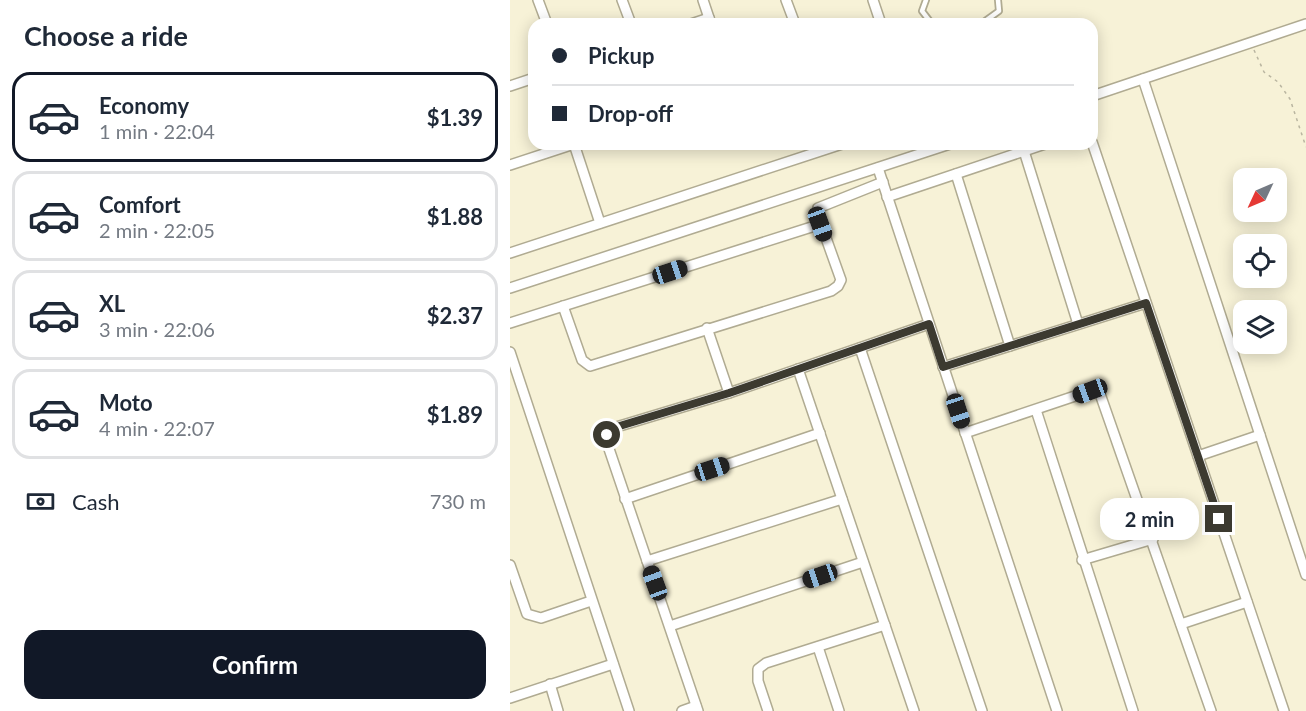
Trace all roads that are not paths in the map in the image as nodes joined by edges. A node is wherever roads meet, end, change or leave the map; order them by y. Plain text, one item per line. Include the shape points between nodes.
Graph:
1 (538, 0) edge
2 (622, 0) edge
3 (703, 0) edge
4 (786, 0) edge
5 (873, 0) edge
6 (926, 0) edge
7 (998, 0) edge
8 (545, 18) edge
9 (629, 18) edge
10 (709, 18) edge
11 (793, 18) edge
12 (879, 18) edge
13 (928, 18) edge
14 (989, 18) edge
15 (1306, 24) edge
16 (1143, 79) junction
17 (528, 80) edge
18 (510, 86) edge
19 (1098, 94) edge
20 (556, 150) edge
21 (576, 150) edge
22 (821, 150) edge
23 (932, 150) edge
24 (1027, 150) edge
25 (1095, 150) edge
26 (1024, 151) junction
27 (510, 165) edge
28 (878, 168) junction
29 (956, 174) junction
30 (883, 182) junction
31 (887, 197) junction
32 (600, 223) junction
33 (820, 224) junction
34 (510, 253) edge
35 (510, 288) edge
36 (1146, 303) junction
37 (563, 306) junction
38 (510, 323) edge
39 (929, 324) junction
40 (1078, 324) junction
41 (707, 328) junction
42 (1010, 346) junction
43 (860, 348) junction
44 (510, 352) edge
45 (943, 367) junction
46 (798, 369) junction
47 (729, 393) junction
48 (1036, 410) junction
49 (819, 433) junction
50 (965, 433) junction
51 (1260, 435) junction
52 (1198, 456) junction
53 (625, 499) junction
54 (842, 499) junction
55 (1153, 539) junction
56 (1082, 560) junction
57 (647, 561) junction
58 (862, 562) junction
59 (510, 565) edge
60 (1306, 575) edge
61 (591, 601) junction
62 (1247, 602) junction
63 (1181, 624) junction
64 (885, 625) junction
65 (670, 626) junction
66 (818, 646) junction
67 (613, 664) junction
68 (550, 684) junction
69 (510, 698) edge
70 (697, 708) edge
71 (558, 711) edge
72 (629, 711) edge
73 (682, 711) edge
74 (768, 711) edge
75 (839, 711) edge
76 (914, 711) edge
77 (982, 711) edge
78 (1057, 711) edge
79 (1133, 711) edge
80 (1211, 711) edge
81 (1284, 711) edge

1 - 8 street
2 - 9 street
3 - 10 street
4 - 11 street
5 - 12 street
6 - 13 lane via 922,11
7 - 14 lane via 999,11
15 - 16 street
16 - 19 street
16 - 51 street
17 - 18 street
20 - 27 street
21 - 32 street
22 - 32 street
23 - 28 street
24 - 26 street
25 - 36 street
26 - 29 street
26 - 40 street
28 - 30 street
28 - 35 street
29 - 31 street
29 - 42 street
30 - 31 street
30 - 33 street via 821,206
31 - 39 street
32 - 34 street
33 - 37 street
33 - 41 street via 841,280 838,286
36 - 40 street
36 - 52 street
37 - 38 street
37 - 41 street via 582,360 590,366
39 - 43 street
39 - 45 street
40 - 42 street
41 - 47 street
42 - 45 street
43 - 46 street
43 - 77 street
44 - 61 street
45 - 50 street
46 - 47 street
46 - 49 street
47 - 53 street via 613,428 606,441
48 - 50 street
48 - 55 street via 1099,391
48 - 56 street
49 - 53 street
49 - 54 street
50 - 78 street
51 - 52 street
51 - 60 street
52 - 62 street
53 - 57 street
54 - 57 street
54 - 58 street
55 - 56 street
55 - 63 street
56 - 79 street
57 - 65 street
58 - 64 street
58 - 65 street
59 - 61 street via 527,614 533,618
61 - 67 street
62 - 63 street
62 - 81 street
63 - 80 street
64 - 66 street
64 - 76 street
65 - 70 street
66 - 74 street via 758,669
66 - 75 street
67 - 68 street
67 - 72 street
68 - 69 street
68 - 71 street
70 - 73 street

